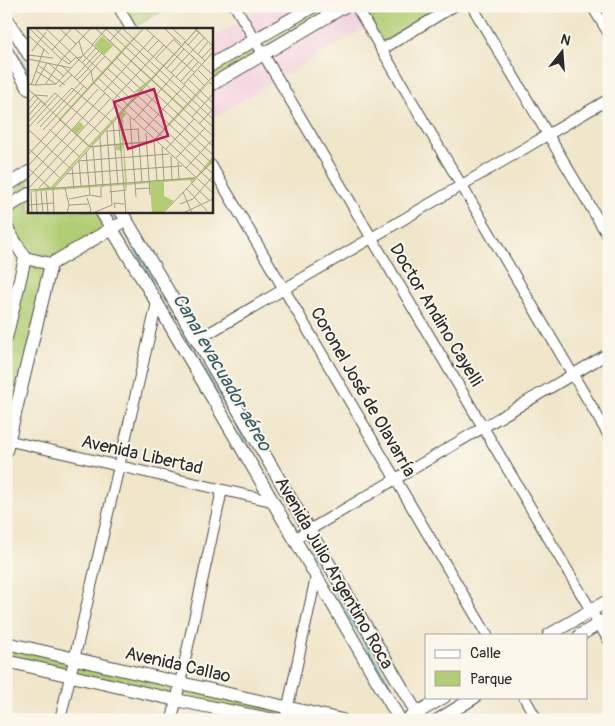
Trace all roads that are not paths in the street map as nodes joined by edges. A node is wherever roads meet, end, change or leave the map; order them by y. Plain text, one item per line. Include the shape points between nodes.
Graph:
1 (118, 6) edge
2 (235, 6) edge
3 (314, 6) edge
4 (345, 6) edge
5 (356, 6) edge
6 (454, 6) edge
7 (472, 6) edge
8 (592, 6) edge
9 (6, 17) edge
10 (130, 28) edge
11 (609, 34) edge
12 (255, 40) junction
13 (381, 50) junction
14 (7, 53) edge
15 (28, 53) edge
16 (264, 55) junction
17 (212, 64) edge
18 (212, 84) edge
19 (28, 88) edge
20 (609, 99) edge
21 (548, 134) junction
22 (212, 167) edge
23 (28, 173) edge
24 (461, 185) junction
25 (6, 186) edge
26 (28, 195) edge
27 (6, 208) edge
28 (102, 212) edge
29 (124, 216) edge
30 (6, 227) edge
31 (111, 229) junction
32 (372, 238) junction
33 (609, 238) edge
34 (11, 240) edge
35 (25, 258) junction
36 (51, 264) junction
37 (284, 289) junction
38 (157, 303) junction
39 (6, 338) edge
40 (197, 340) junction
41 (609, 353) edge
42 (572, 374) junction
43 (483, 427) junction
44 (609, 436) edge
45 (7, 444) edge
46 (119, 466) junction
47 (395, 479) junction
48 (222, 490) junction
49 (271, 501) junction
50 (309, 530) junction
51 (294, 539) junction
52 (316, 577) junction
53 (609, 600) edge
54 (591, 610) junction
55 (604, 621) edge
56 (486, 634) edge
57 (551, 634) edge
58 (582, 634) edge
59 (609, 640) edge
60 (6, 643) edge
61 (74, 659) junction
62 (6, 660) edge
63 (70, 675) junction
64 (180, 683) junction
65 (443, 698) edge
66 (473, 698) edge
67 (525, 698) edge
68 (176, 700) junction
69 (287, 714) edge
70 (419, 716) edge
71 (60, 720) edge
72 (172, 720) edge
73 (274, 720) edge
74 (342, 720) edge
75 (400, 720) edge
76 (406, 720) edge
77 (438, 720) edge
78 (537, 720) edge

1 - 10 street
2 - 12 street, Doctor Andino Cayelli
3 - 12 main road
4 - 16 main road
5 - 13 street
6 - 13 street
7 - 21 street
8 - 11 street
9 - 15 main road
12 - 16 street, Doctor Andino Cayelli
12 - 17 main road
13 - 24 street
14 - 19 main road
16 - 18 main road
16 - 32 street, Doctor Andino Cayelli
20 - 21 street
21 - 24 street
21 - 33 street
22 - 37 street, Coronel José de Olavarría
23 - 25 main road
24 - 32 street
24 - 42 street
26 - 27 main road
28 - 31 main road, Avenida Julio Argentino Roca
29 - 31 main road
29 - 40 main road, Avenida Julio Argentino Roca
30 - 34 main road
31 - 36 main road
31 - 38 main road, Avenida Julio Argentino Roca
32 - 37 street
32 - 43 street, Doctor Andino Cayelli
34 - 35 main road
35 - 36 main road
35 - 39 main road
36 - 45 main road
37 - 40 street
37 - 47 street, Coronel José de Olavarría
38 - 46 street
38 - 49 main road, Avenida Julio Argentino Roca
40 - 50 main road, Avenida Julio Argentino Roca
41 - 42 street
42 - 43 street
42 - 44 street
43 - 47 street
43 - 54 street, Doctor Andino Cayelli
45 - 46 street, Avenida Libertad
46 - 48 street, Avenida Libertad
46 - 61 street
47 - 50 street
47 - 56 street, Coronel José de Olavarría
48 - 49 street, Avenida Libertad
48 - 64 street
49 - 51 main road, Avenida Julio Argentino Roca
50 - 51 street
50 - 70 main road, Avenida Julio Argentino Roca
51 - 52 main road, Avenida Julio Argentino Roca
52 - 69 street
52 - 75 main road, Avenida Julio Argentino Roca
53 - 54 main road
54 - 55 street, Doctor Andino Cayelli
54 - 57 main road
55 - 58 main road
55 - 59 street, Doctor Andino Cayelli
60 - 61 main road, Avenida Callao
61 - 63 street
61 - 64 main road, Avenida Callao
62 - 63 main road, Avenida Callao
63 - 68 main road, Avenida Callao
63 - 71 street
64 - 68 street
64 - 69 main road, Avenida Callao
65 - 70 main road
66 - 77 main road
67 - 78 street
68 - 72 street
68 - 73 main road, Avenida Callao
69 - 74 main road, Avenida Callao
70 - 76 main road

